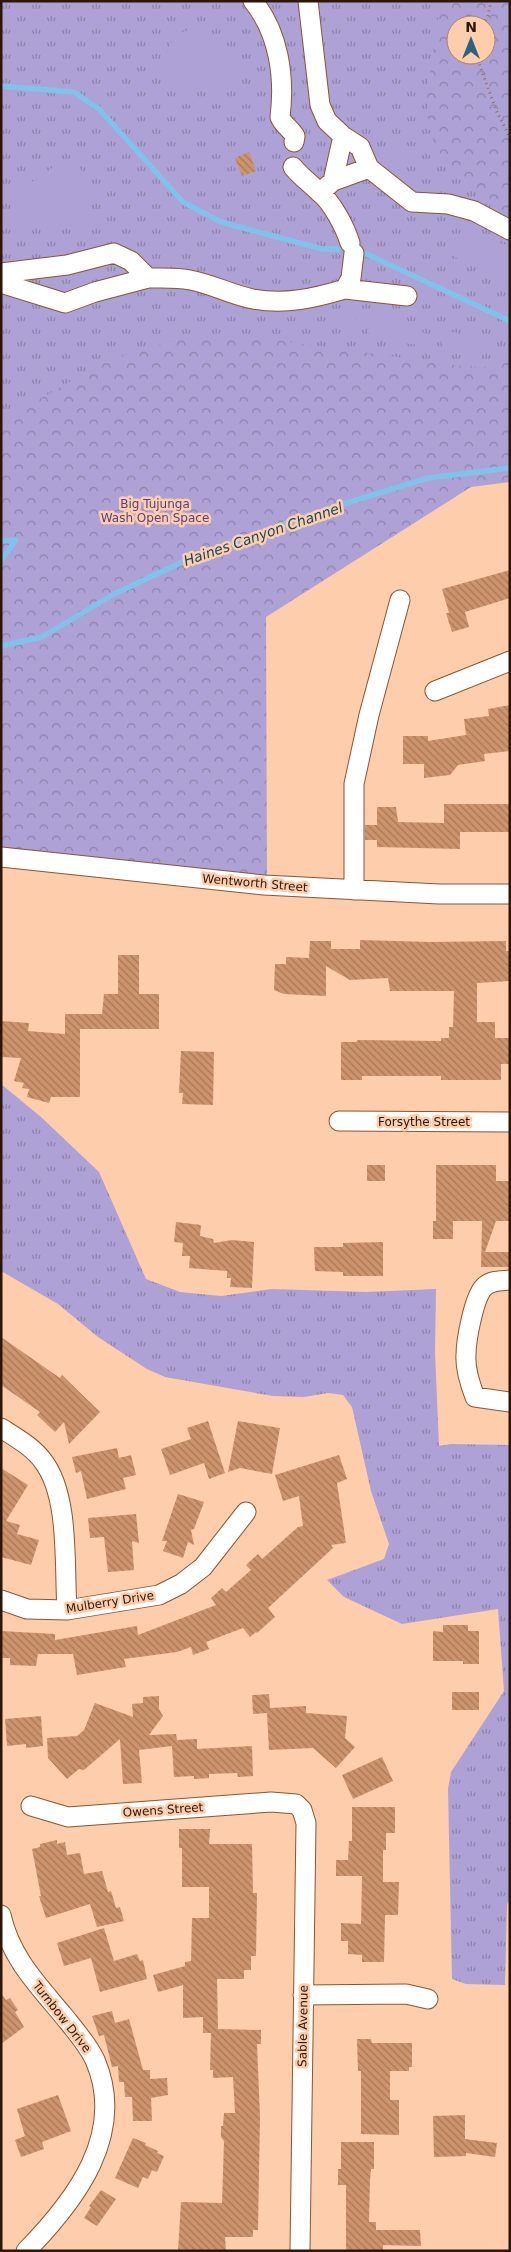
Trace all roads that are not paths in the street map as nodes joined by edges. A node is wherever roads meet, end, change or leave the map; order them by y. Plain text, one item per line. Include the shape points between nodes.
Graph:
1 (253, 1) edge
2 (308, 1) edge
3 (343, 136) junction
4 (294, 142) dead end
5 (293, 167) dead end
6 (370, 168) junction
7 (327, 187) junction
8 (510, 230) edge
9 (1, 273) edge
10 (148, 278) junction
11 (1, 282) edge
12 (345, 289) junction
13 (407, 296) dead end
14 (400, 600) dead end
15 (510, 661) edge
16 (436, 691) dead end
17 (1, 857) edge
18 (354, 890) junction
19 (510, 894) edge
20 (339, 1121) dead end
21 (510, 1122) edge
22 (510, 1280) edge
23 (510, 1402) edge
24 (1, 1428) edge
25 (246, 1512) dead end
26 (1, 1600) edge
27 (67, 1610) junction
28 (296, 1804) joint
29 (31, 1806) dead end
30 (1, 1915) edge
31 (303, 1995) junction
32 (428, 1999) dead end
33 (26, 2251) edge
34 (300, 2251) edge

1 - 4 street via 271,32 281,70 280,117 295,136
2 - 3 street via 320,105 327,121
3 - 6 street via 360,147
3 - 7 street
5 - 7 street via 307,183
6 - 7 street
6 - 8 street via 412,202 448,204 474,211
7 - 12 street via 352,248 351,278
9 - 10 street via 67,265 114,253 131,261
10 - 11 street via 64,304
10 - 12 street via 193,280 255,300 291,302
12 - 13 street
14 - 18 street via 354,784
15 - 16 street
17 - 18 street, Wentworth Street via 264,885
18 - 19 street, Wentworth Street
20 - 21 street, Forsythe Street
22 - 23 street via 494,1281 484,1287 473,1312 465,1356 475,1396
24 - 27 street via 43,1460 56,1483 61,1508
25 - 27 street, Mulberry Drive via 203,1567 181,1584 159,1595
26 - 27 street, Mulberry Drive via 27,1609
28 - 29 street, Owens Street via 271,1802 68,1817
28 - 31 street, Sable Avenue via 302,1810 306,1823
30 - 33 street, Turnbow Drive via 13,1952 86,2044 95,2060 106,2106 105,2128 92,2163 60,2212
31 - 32 street via 406,1994
31 - 34 street, Sable Avenue

